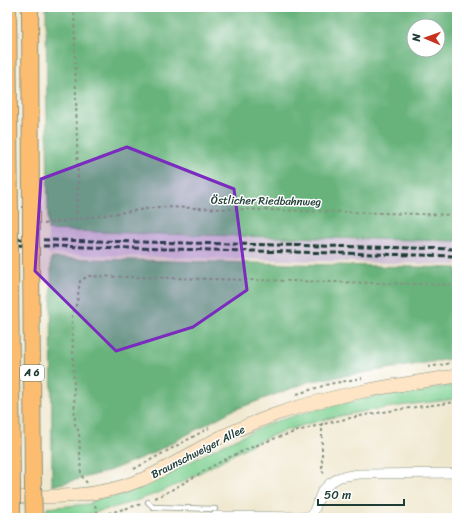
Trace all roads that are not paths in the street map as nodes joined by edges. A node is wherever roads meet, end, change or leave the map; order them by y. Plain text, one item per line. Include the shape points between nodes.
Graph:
1 (8, 7) edge
2 (30, 7) edge
3 (457, 376) edge
4 (457, 473) edge
5 (9, 492) edge
6 (148, 502) road end
7 (215, 512) joint
8 (311, 517) edge
9 (12, 518) edge
10 (34, 518) edge

1 - 5 highway, A 6, bridge
2 - 10 highway, A 6, bridge
3 - 5 street, Braunschweiger Allee via 377,389 313,403 274,415 221,437 167,468 115,489 66,497
4 - 8 street via 359,474 340,477 322,491
5 - 9 highway, A 6, bridge
6 - 7 lane via 153,507
7 - 8 street

